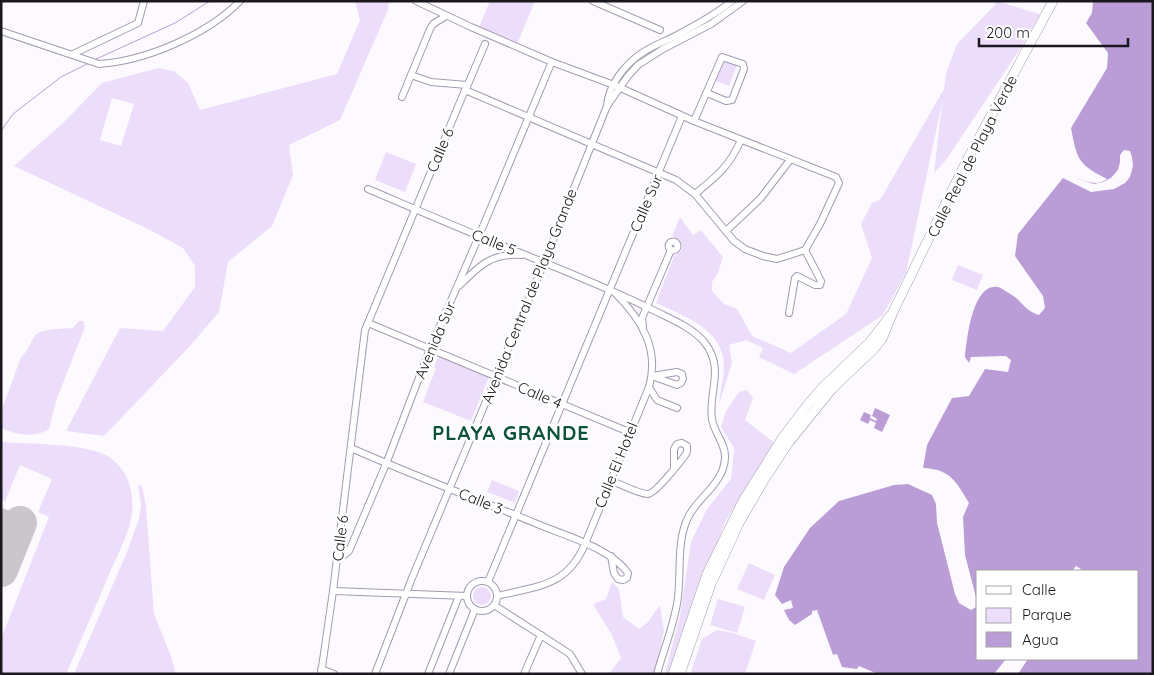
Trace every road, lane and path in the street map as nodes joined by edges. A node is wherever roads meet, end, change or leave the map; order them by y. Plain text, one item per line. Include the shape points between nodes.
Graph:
1 (144, 1) edge
2 (240, 1) edge
3 (416, 1) edge
4 (594, 1) edge
5 (732, 1) edge
6 (743, 1) edge
7 (1053, 1) edge
8 (446, 16) junction
9 (660, 30) dead end
10 (1, 31) edge
11 (485, 44) dead end
12 (73, 54) junction
13 (550, 66) dead end
14 (411, 75) junction
15 (616, 87) junction
16 (466, 88) junction
17 (707, 93) junction
18 (402, 97) dead end
19 (528, 116) junction
20 (682, 116) junction
21 (694, 122) junction
22 (741, 140) junction
23 (592, 143) junction
24 (790, 160) junction
25 (660, 172) junction
26 (368, 189) dead end
27 (694, 194) junction
28 (415, 209) junction
29 (726, 231) junction
30 (479, 236) junction
31 (671, 250) dead end
32 (805, 250) junction
33 (527, 256) junction
34 (544, 263) junction
35 (455, 290) junction
36 (611, 290) junction
37 (648, 306) junction
38 (789, 313) dead end
39 (368, 323) junction
40 (643, 328) junction
41 (430, 349) junction
42 (496, 376) junction
43 (649, 387) junction
44 (561, 404) junction
45 (676, 408) dead end
46 (629, 432) junction
47 (351, 448) junction
48 (386, 464) junction
49 (674, 468) dead end
50 (610, 480) junction
51 (450, 488) junction
52 (516, 515) junction
53 (585, 544) junction
54 (611, 556) dead end
55 (337, 558) junction
56 (488, 582) junction
57 (334, 591) junction
58 (407, 593) junction
59 (459, 596) junction
60 (467, 596) junction
61 (497, 596) junction
62 (494, 605) junction
63 (476, 610) junction
64 (541, 635) junction
65 (321, 671) edge
66 (677, 671) edge
67 (334, 674) edge
68 (375, 674) edge
69 (428, 674) edge
70 (450, 674) edge
71 (524, 674) edge
72 (582, 674) edge
73 (657, 674) edge

1 - 12 street via 138,23
2 - 12 street via 213,24 126,61 99,64
3 - 8 street
4 - 9 street
5 - 15 street via 690,28 641,53 623,71
6 - 15 street via 711,24 649,57
7 - 66 street, Calle Real de Playa Verde via 974,148 893,312 870,342 808,403 747,503 719,556
8 - 14 street via 430,29
8 - 15 street
10 - 12 street
11 - 16 street, Calle 6
13 - 19 street, Avenida Sur
14 - 16 street
14 - 18 street
15 - 20 street
15 - 23 street, Avenida Central de Playa Grande
16 - 19 street
16 - 28 street, Calle 6
17 - 17 street via 722,57 743,64 732,100 726,101
17 - 21 street
19 - 23 street
19 - 30 street, Avenida Sur
20 - 21 street
20 - 25 street, Calle Sur
21 - 22 street
22 - 24 street
22 - 27 street via 723,171
23 - 25 street
23 - 34 street, Avenida Central de Playa Grande
24 - 29 street via 760,199
24 - 32 street via 836,178 839,183
25 - 27 street
25 - 36 street, Calle Sur
26 - 28 street, Calle 5
27 - 29 street
28 - 30 street, Calle 5
28 - 39 street, Calle 6
29 - 32 street via 741,247 763,256 777,259
30 - 33 street, Calle 5
30 - 35 street, Avenida Sur
31 - 37 street
32 - 38 street via 820,285 797,276
33 - 34 street, Calle 5
33 - 35 street via 510,254 484,262
34 - 36 street, Calle 5
34 - 42 street, Avenida Central de Playa Grande
35 - 41 street, Avenida Sur
36 - 37 street, Calle 5
36 - 40 street, Calle El Hotel via 632,311
36 - 44 street, Calle Sur
37 - 40 street via 642,318
37 - 73 street, Calle 5 via 694,332 712,353 715,375 712,415 714,430 725,453 718,479 686,522 678,598
39 - 41 street, Calle 4
39 - 47 street, Calle 6
40 - 43 street, Calle El Hotel via 652,355
41 - 42 street, Calle 4
41 - 48 street, Avenida Sur
42 - 44 street, Calle 4
42 - 51 street, Avenida Central de Playa Grande
43 - 45 street via 657,400
43 - 46 street, Calle El Hotel
44 - 46 street, Calle 4
44 - 52 street, Calle Sur
46 - 50 street, Calle El Hotel
47 - 48 street, Calle 3
47 - 55 street, Calle 6
48 - 51 street, Calle 3
48 - 55 street, Avenida Sur via 349,551
49 - 50 street via 651,494
50 - 53 street, Calle El Hotel
51 - 52 street, Calle 3
51 - 58 street, Avenida Central de Playa Grande
52 - 53 street, Calle 3
52 - 56 street, Calle Sur
53 - 54 street, Calle 3
53 - 61 street, Calle El Hotel via 575,563 561,577
55 - 57 street, Calle 6
56 - 60 street via 474,584
56 - 61 street
57 - 58 street
57 - 65 street, Calle 6
58 - 59 street
58 - 68 street, Avenida Central de Playa Grande
59 - 60 street
59 - 69 street
60 - 63 street
61 - 62 street
62 - 63 street via 486,610
62 - 64 street
63 - 70 street
64 - 71 street
64 - 72 street via 570,654
65 - 67 street

